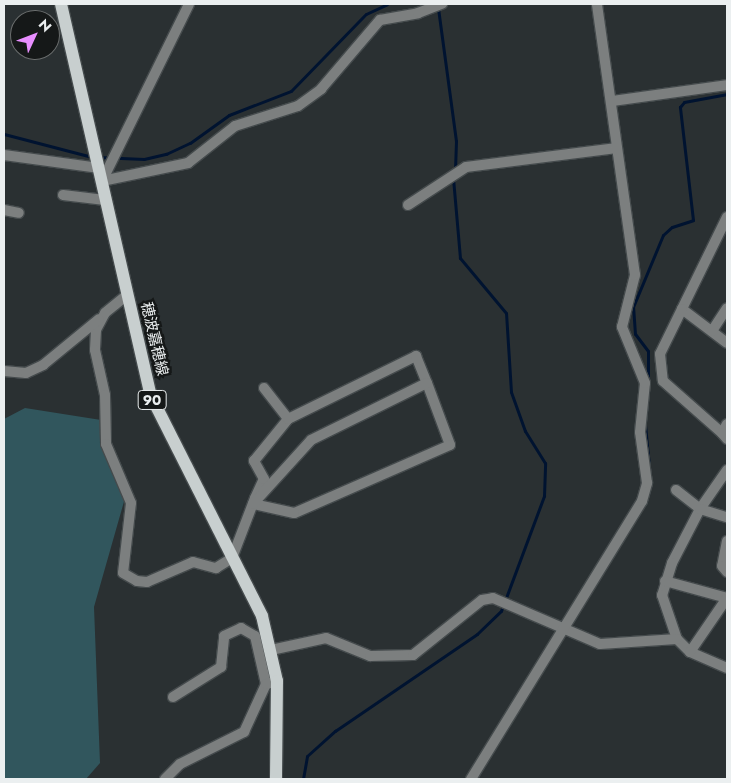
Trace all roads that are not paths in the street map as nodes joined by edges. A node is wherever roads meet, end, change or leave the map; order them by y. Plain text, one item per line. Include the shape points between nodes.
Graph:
1 (61, 4) edge
2 (189, 4) edge
3 (442, 4) edge
4 (597, 4) edge
5 (727, 85) edge
6 (612, 101) junction
7 (617, 148) junction
8 (4, 157) edge
9 (99, 168) junction
10 (102, 181) junction
11 (63, 195) dead end
12 (105, 200) junction
13 (408, 204) dead end
14 (4, 210) edge
15 (19, 213) dead end
16 (727, 217) edge
17 (127, 295) junction
18 (727, 308) edge
19 (682, 309) junction
20 (106, 313) junction
21 (712, 331) junction
22 (727, 343) edge
23 (4, 371) edge
24 (427, 383) junction
25 (264, 388) dead end
26 (288, 419) junction
27 (727, 424) edge
28 (724, 436) edge
29 (727, 470) edge
30 (676, 490) dead end
31 (253, 504) junction
32 (700, 509) junction
33 (727, 517) edge
34 (727, 541) edge
35 (232, 558) junction
36 (727, 572) edge
37 (665, 581) junction
38 (727, 598) edge
39 (563, 630) junction
40 (676, 639) junction
41 (272, 650) junction
42 (690, 652) junction
43 (727, 668) edge
44 (271, 683) junction
45 (173, 697) dead end
46 (164, 779) edge
47 (276, 779) edge
48 (471, 779) edge

1 - 9 main road, 穂波嘉穂線 / 90
2 - 10 street
3 - 10 street via 418,14 380,20 321,89 298,106 240,123 188,163
4 - 6 street
5 - 6 street
6 - 7 street
7 - 13 street via 466,167
7 - 39 street via 635,275 622,327 645,383 640,432 647,483 642,500
8 - 9 street
9 - 10 main road, 穂波嘉穂線 / 90
10 - 12 main road, 穂波嘉穂線 / 90
11 - 12 street
12 - 17 main road, 穂波嘉穂線 / 90
14 - 15 street
16 - 19 street
17 - 20 street
17 - 35 main road, 穂波嘉穂線 / 90 via 151,396
18 - 21 street
19 - 21 street
19 - 28 street via 660,354 663,381
20 - 23 street via 43,365 26,373
20 - 35 street via 96,330 95,350 105,395 106,444 131,503 123,573 147,582 193,562 216,568
21 - 22 street
24 - 26 street via 416,356
24 - 31 street via 311,440
24 - 31 street via 450,446 294,513
25 - 26 street
26 - 31 street via 254,461 264,474
27 - 28 street
29 - 32 street
30 - 32 street
31 - 35 street
32 - 33 street
32 - 37 street
34 - 36 street via 722,566
35 - 41 main road, 穂波嘉穂線 / 90 via 262,616
37 - 38 street
37 - 40 street via 664,606
38 - 42 street
39 - 40 street via 600,644
39 - 41 street via 493,598 482,600 413,655 370,656 326,638
39 - 48 street
40 - 42 street
41 - 44 main road, 穂波嘉穂線 / 90
42 - 43 street
44 - 45 street via 254,636 241,628 224,636 221,667
44 - 46 street via 244,732 180,764
44 - 47 main road, 穂波嘉穂線 / 90

